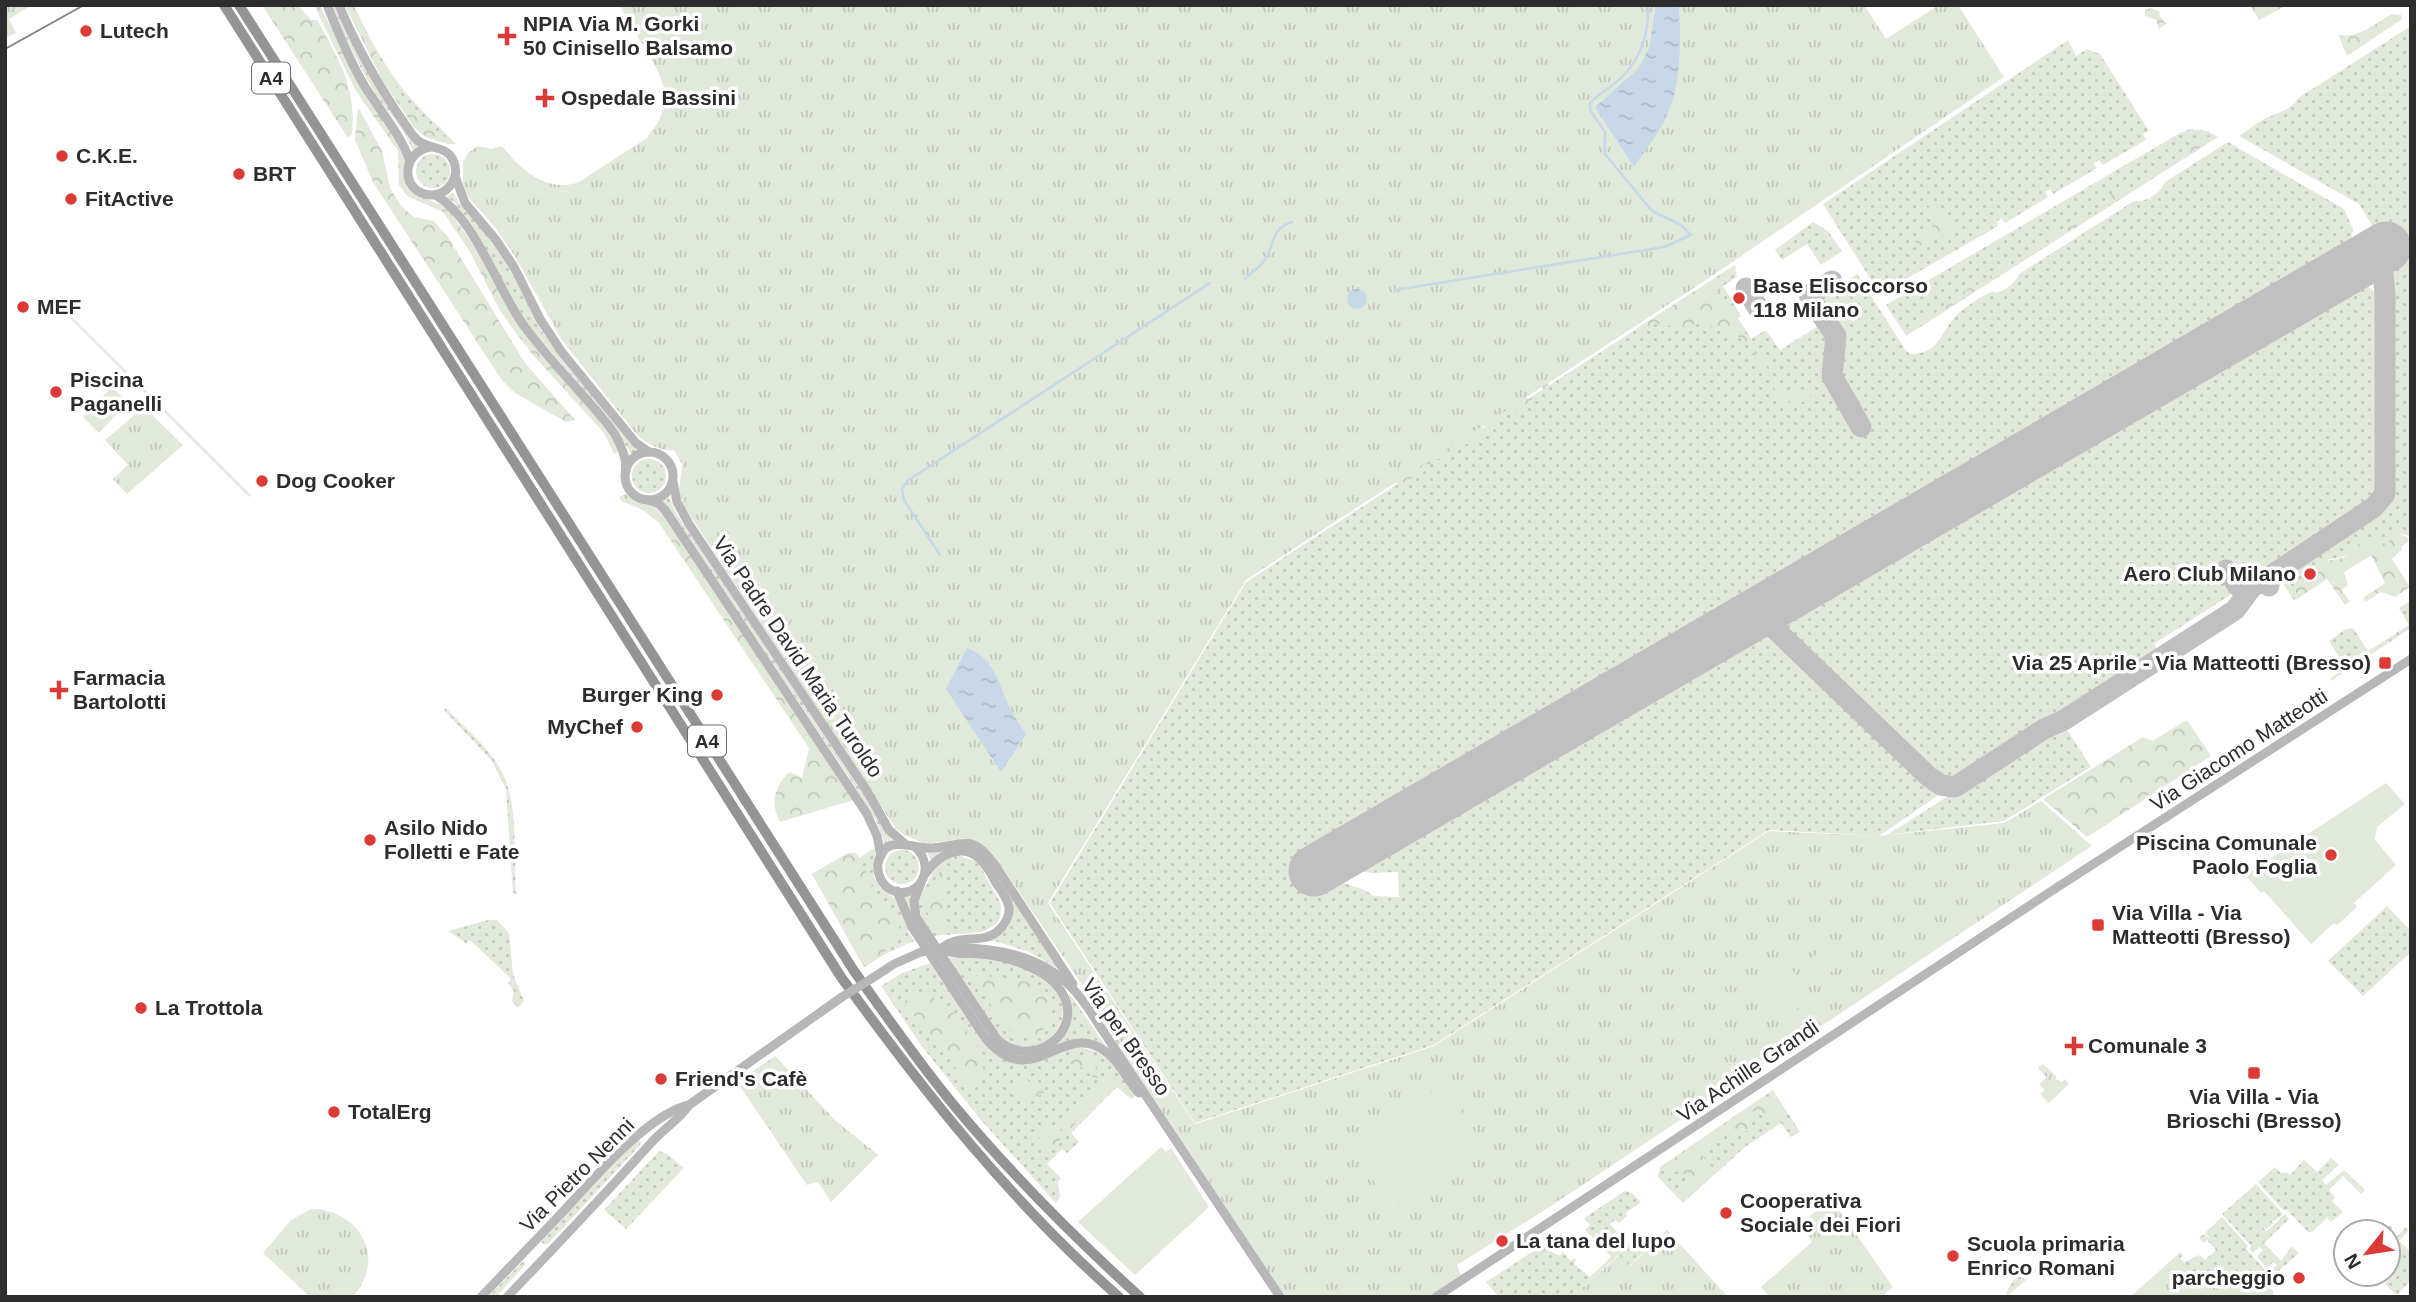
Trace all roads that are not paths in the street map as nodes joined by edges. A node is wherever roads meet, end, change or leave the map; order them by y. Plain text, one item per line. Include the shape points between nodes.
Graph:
1 (224, 5) edge
2 (239, 5) edge
3 (327, 5) edge
4 (339, 5) edge
5 (431, 147) junction
6 (410, 161) junction
7 (455, 176) junction
8 (435, 195) junction
9 (649, 452) junction
10 (626, 471) junction
11 (673, 482) junction
12 (648, 500) junction
13 (2411, 659) edge
14 (910, 845) junction
15 (881, 856) junction
16 (923, 878) junction
17 (897, 891) junction
18 (2050, 892) joint
19 (942, 948) junction
20 (1083, 1000) junction
21 (690, 1105) junction
22 (1157, 1113) junction
23 (652, 1126) joint
24 (660, 1133) joint
25 (1455, 1285) junction
26 (481, 1297) edge
27 (507, 1297) edge
28 (1119, 1297) edge
29 (1140, 1297) edge
30 (1280, 1297) edge
31 (1436, 1297) edge
32 (1447, 1297) edge

1 - 28 highway, A4 via 841,977 946,1117 1019,1199
2 - 29 highway, A4 via 854,971 965,1118 1029,1191
3 - 6 street via 364,85
4 - 5 street via 376,81 418,141
5 - 6 street via 418,151
5 - 7 street via 450,155
6 - 8 street via 410,182 421,192
7 - 8 street via 448,188
7 - 9 street via 466,203 514,267 561,351 636,443
8 - 10 street via 446,200 463,221 523,323 610,427
9 - 10 street via 632,459
9 - 11 street via 668,460
10 - 12 street via 631,492
11 - 12 street via 666,494
11 - 14 street, Via Padre David Maria Turoldo via 689,524 889,830
12 - 15 street, Via Padre David Maria Turoldo via 665,510 867,814
13 - 18 street, Via Giacomo Matteotti
14 - 15 street via 890,847
14 - 16 street via 925,860
14 - 20 street via 935,848 960,842 984,852
15 - 17 street via 880,878
16 - 17 street via 908,891
16 - 19 street via 941,856 968,852 981,860 1009,907 1007,919 993,935 950,941
16 - 19 street via 914,901 916,917 997,1039 1022,1052 1043,1049 1057,1038 1066,1007 1062,992 1050,980 1002,958 950,953
17 - 22 street via 912,927 998,1051 1015,1059 1033,1060 1070,1045 1095,1046 1113,1058
18 - 25 street, Via Achille Grandi
19 - 20 street, Via per Bresso via 969,947 1020,956 1062,979
19 - 21 street, Via per Bresso, bridge via 894,964
20 - 22 street, Via per Bresso
21 - 23 street, Via per Bresso via 679,1107
21 - 24 street, Via per Bresso
22 - 30 street, Via per Bresso
23 - 26 street, Via Pietro Nenni via 619,1153
24 - 27 street, Via Pietro Nenni
25 - 31 street
25 - 32 street

